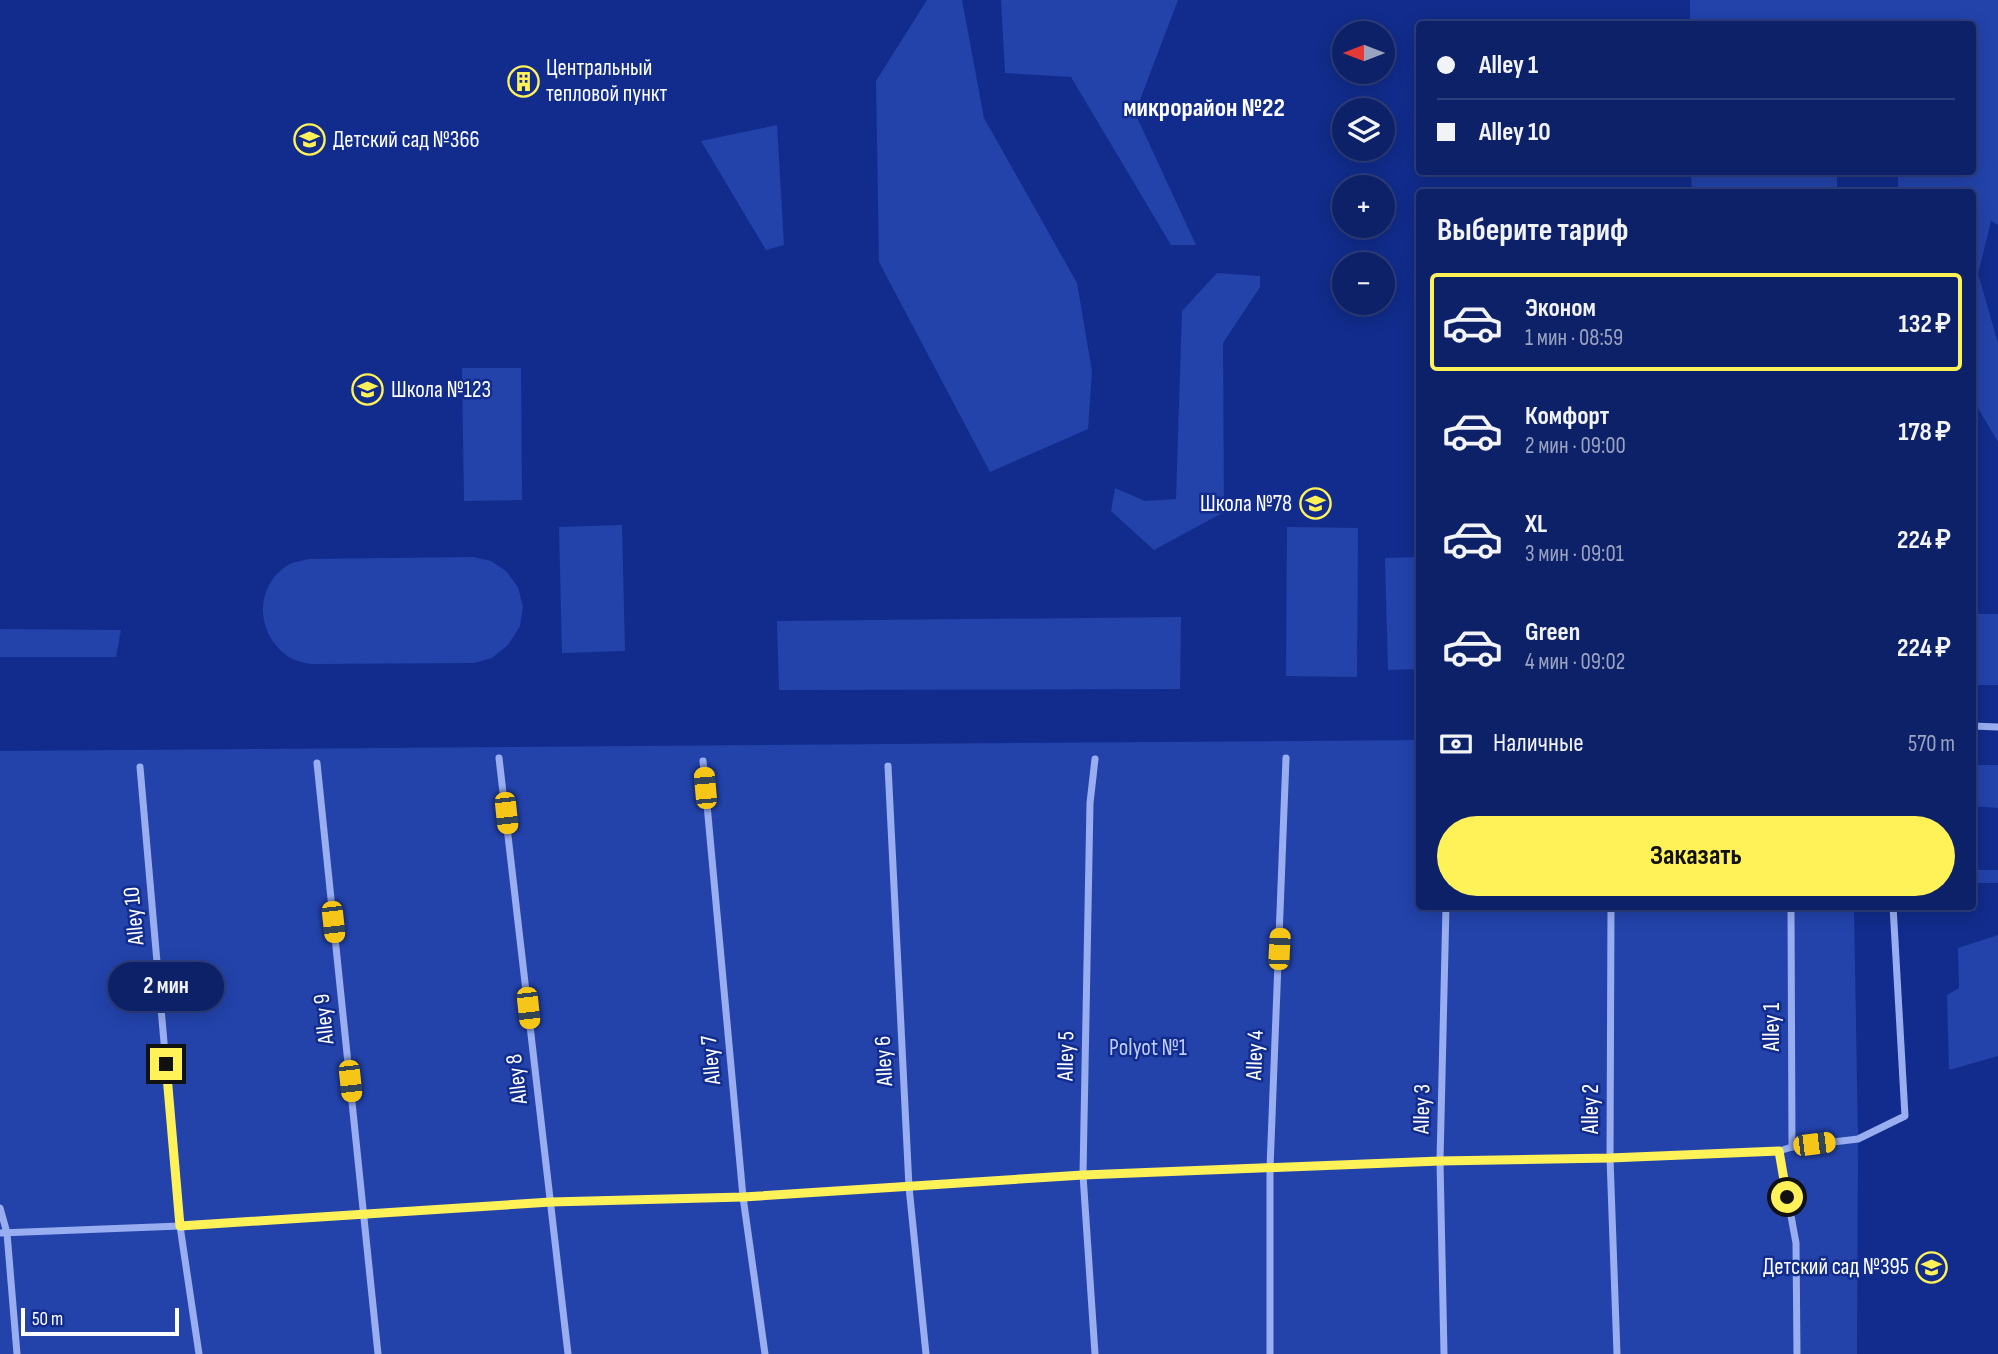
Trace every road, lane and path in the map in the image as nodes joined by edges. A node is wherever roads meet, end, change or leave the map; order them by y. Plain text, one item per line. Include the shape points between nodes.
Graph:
1 (1976, 726) edge
2 (1998, 727) edge
3 (499, 758) dead end
4 (1286, 758) dead end
5 (1095, 759) dead end
6 (703, 761) dead end
7 (317, 763) dead end
8 (888, 766) dead end
9 (140, 767) dead end
10 (1446, 910) edge
11 (1611, 910) edge
12 (1791, 910) edge
13 (1893, 910) edge
14 (1792, 1147) junction
15 (1779, 1151) junction
16 (1610, 1158) junction
17 (1440, 1161) junction
18 (1270, 1168) junction
19 (1083, 1175) junction
20 (909, 1187) junction
21 (743, 1197) junction
22 (551, 1202) junction
23 (0, 1208) edge
24 (363, 1214) junction
25 (180, 1226) junction
26 (3, 1233) edge
27 (17, 1354) edge
28 (198, 1354) edge
29 (378, 1354) edge
30 (568, 1354) edge
31 (765, 1354) edge
32 (926, 1354) edge
33 (1096, 1354) edge
34 (1270, 1354) edge
35 (1444, 1354) edge
36 (1616, 1354) edge
37 (1797, 1354) edge

1 - 2 street
3 - 22 street, Alley 8
4 - 18 street, Alley 4
5 - 19 street, Alley 5 via 1090,803
6 - 21 street, Alley 7
7 - 24 street, Alley 9
8 - 20 street, Alley 6
9 - 25 street, Alley 10
10 - 17 street, Alley 3
11 - 16 street, Alley 2
12 - 14 street, Alley 1
13 - 14 street via 1905,1116 1858,1139
14 - 15 street
15 - 16 street
15 - 37 street via 1796,1243
16 - 17 street
16 - 36 street, Alley 2
17 - 18 street
17 - 35 street, Alley 3
18 - 19 street
18 - 34 street, Alley 4
19 - 20 street
19 - 33 street, Alley 5
20 - 21 street
20 - 32 street, Alley 6
21 - 22 street
21 - 31 street, Alley 7
22 - 24 street
22 - 30 street, Alley 8
23 - 26 street
24 - 25 street
24 - 29 street, Alley 9
25 - 26 street
25 - 28 street, Alley 10
26 - 27 street

